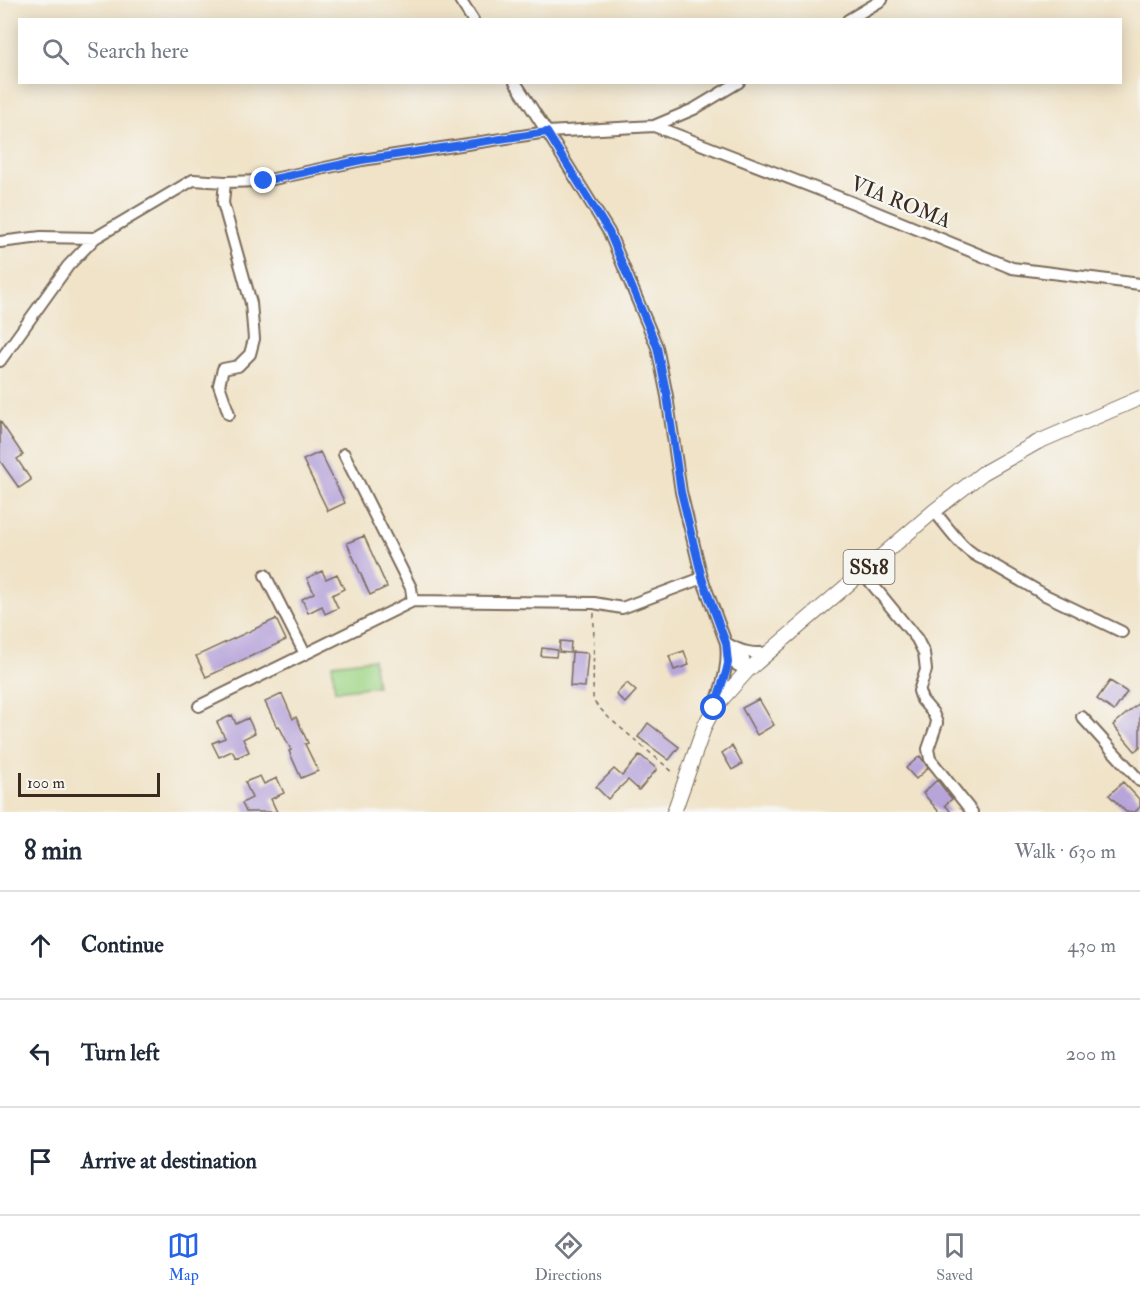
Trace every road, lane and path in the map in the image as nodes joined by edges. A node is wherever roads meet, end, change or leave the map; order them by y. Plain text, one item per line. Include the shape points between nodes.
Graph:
1 (460, 0) edge
2 (882, 0) edge
3 (472, 18) edge
4 (851, 18) edge
5 (515, 84) edge
6 (736, 84) edge
7 (654, 126) junction
8 (547, 132) junction
9 (225, 182) junction
10 (95, 238) junction
11 (0, 242) edge
12 (1140, 284) edge
13 (0, 361) edge
14 (1140, 398) edge
15 (229, 414) dead end
16 (344, 454) dead end
17 (934, 511) junction
18 (863, 573) junction
19 (265, 575) dead end
20 (702, 578) junction
21 (413, 601) junction
22 (594, 603) junction
23 (1122, 632) dead end
24 (729, 648) junction
25 (770, 652) junction
26 (305, 654) junction
27 (747, 671) junction
28 (199, 706) dead end
29 (714, 708) junction
30 (1082, 717) dead end
31 (1140, 781) edge
32 (685, 782) junction
33 (674, 812) edge
34 (972, 812) edge

1 - 3 street
2 - 4 street
5 - 8 street
6 - 7 street via 694,109
7 - 8 street
7 - 12 street, VIA ROMA via 1012,268
8 - 9 street via 362,160 264,181
8 - 20 street via 609,232 657,347 681,492
9 - 10 street via 193,180
9 - 15 street via 223,203 251,303 254,339 250,354 238,366 223,369 219,384
10 - 11 street via 41,237
10 - 13 street via 68,266
14 - 17 main road, SS18 via 1010,457 982,473
16 - 21 street via 411,588
17 - 18 main road, SS18
17 - 23 street via 975,556
18 - 25 main road, SS18
18 - 34 street via 924,653 926,670 918,691 937,723 928,749 930,759
19 - 26 street
20 - 22 street via 622,608
20 - 24 street
21 - 22 street
21 - 26 street
22 - 32 path via 593,701
24 - 25 street via 749,654
24 - 27 street via 735,664
24 - 29 street
25 - 27 main road, SS18
26 - 28 street
27 - 29 main road, SS18
29 - 32 main road, SS18
30 - 31 street
32 - 33 main road, SS18

